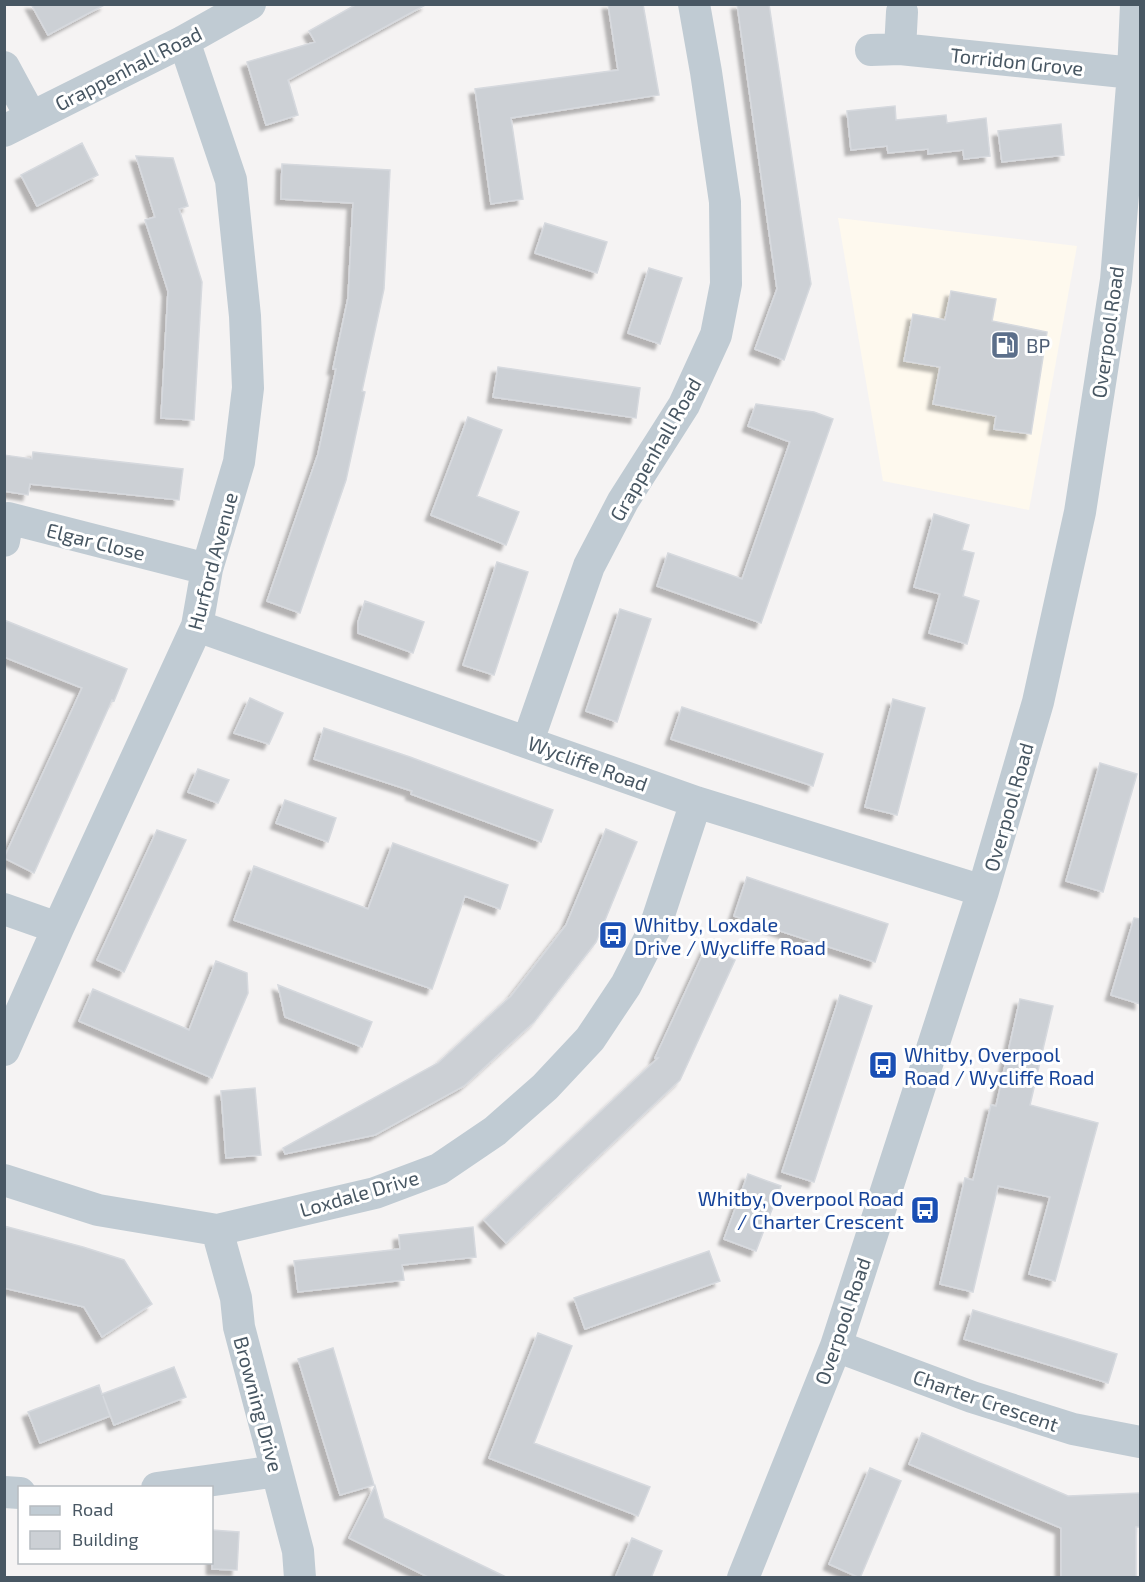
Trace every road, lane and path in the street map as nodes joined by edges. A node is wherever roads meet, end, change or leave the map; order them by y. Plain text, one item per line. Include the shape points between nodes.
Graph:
1 (250, 4) edge
2 (694, 4) edge
3 (1136, 4) edge
4 (902, 12) dead end
5 (184, 41) junction
6 (4, 67) edge
7 (1133, 73) junction
8 (18, 124) edge
9 (1128, 280) edge
10 (4, 541) edge
11 (207, 569) junction
12 (197, 626) junction
13 (528, 741) junction
14 (696, 802) junction
15 (983, 891) junction
16 (4, 909) edge
17 (58, 928) junction
18 (4, 1050) edge
19 (4, 1180) edge
20 (217, 1230) junction
21 (836, 1346) junction
22 (1140, 1442) edge
23 (277, 1471) junction
24 (171, 1486) edge
25 (300, 1578) edge
26 (743, 1578) edge

1 - 5 street, Grappenhall Road
2 - 13 street, Grappenhall Road via 725,202 726,284 716,335 684,405 623,501 589,566
3 - 7 street, Overpool Road
4 - 7 street, Torridon Grove via 886,50
5 - 8 street, Grappenhall Road
5 - 11 street, Hurford Avenue via 231,180 248,388 239,462
6 - 8 street
7 - 9 street, Overpool Road
9 - 15 street, Overpool Road via 1038,702
10 - 11 street, Elgar Close via 8,518
11 - 12 street, Hurford Avenue
12 - 13 street, Wycliffe Road
12 - 17 street, Hurford Avenue
13 - 14 street, Wycliffe Road
14 - 15 street, Wycliffe Road
14 - 20 street, Loxdale Drive via 654,930 626,985 590,1039 545,1087 495,1131 439,1169 375,1193
15 - 21 street, Overpool Road
16 - 17 street
17 - 18 street, Hurford Avenue
19 - 20 street, Loxdale Drive via 98,1210
20 - 23 street, Browning Drive
21 - 22 street, Charter Crescent via 983,1401 1073,1429
21 - 26 street, Overpool Road
23 - 24 street
23 - 25 street, Browning Drive via 298,1551

